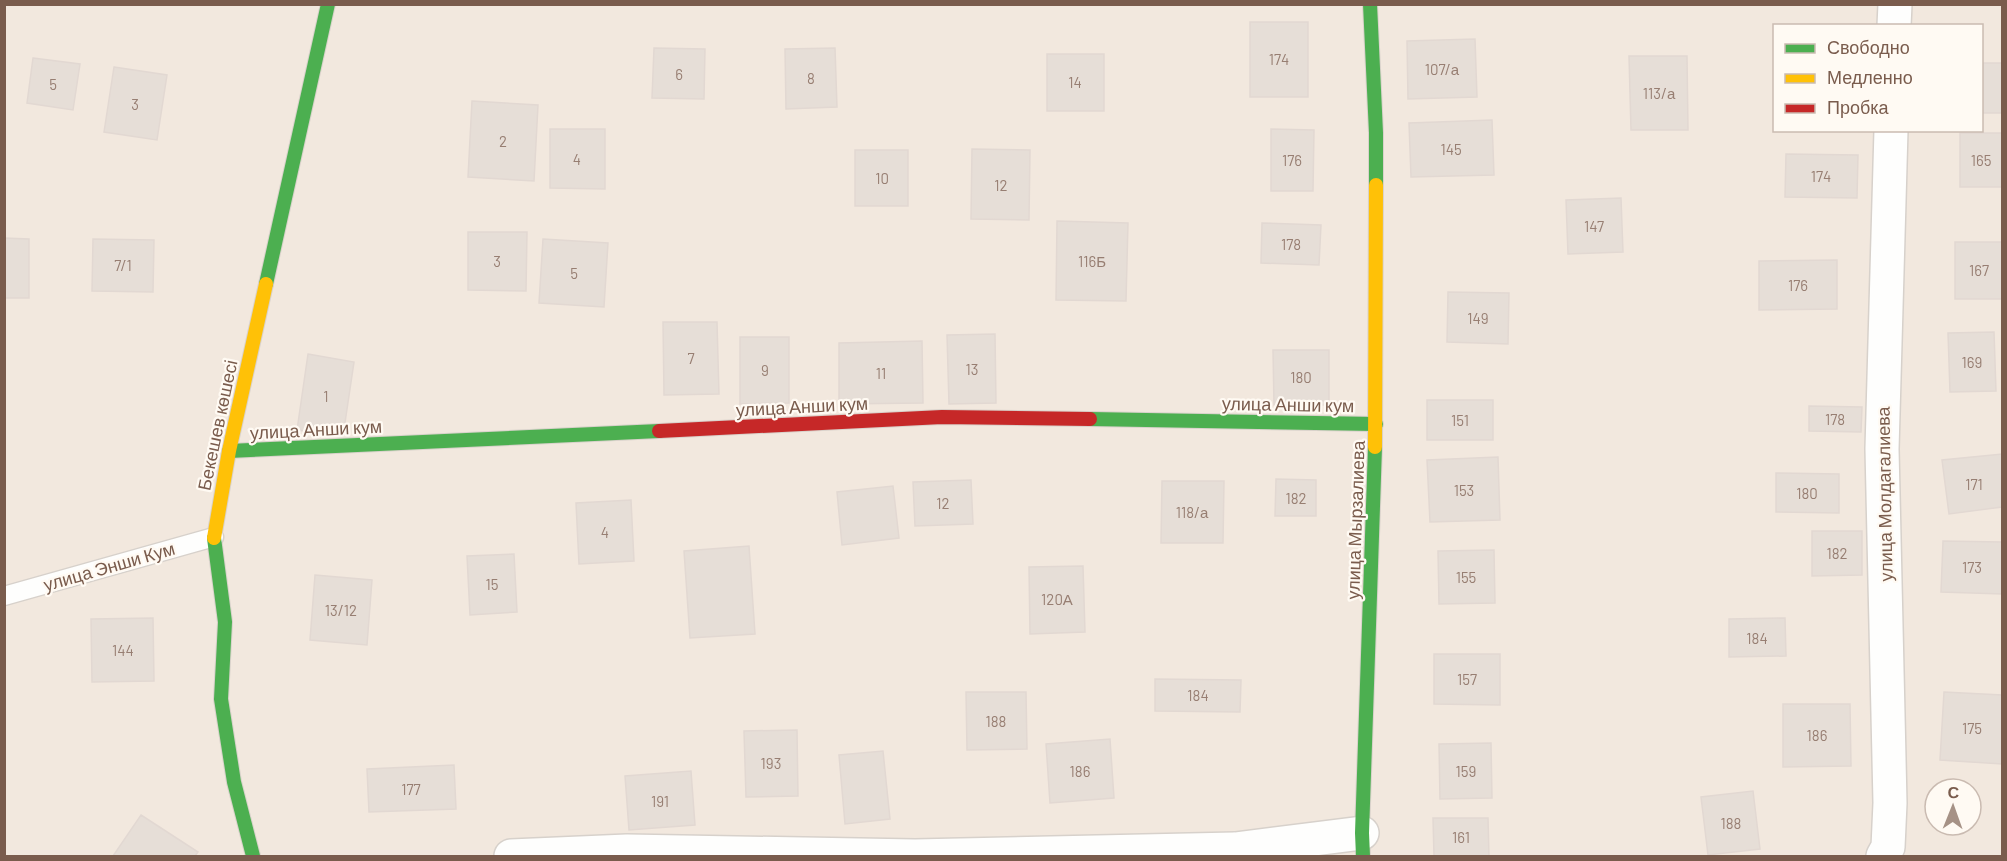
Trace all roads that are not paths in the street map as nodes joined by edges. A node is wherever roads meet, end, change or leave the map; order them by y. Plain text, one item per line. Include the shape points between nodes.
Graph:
1 (328, 4) edge
2 (1370, 4) edge
3 (1895, 4) edge
4 (1894, 24) edge
5 (1891, 132) edge
6 (1376, 424) junction
7 (229, 451) junction
8 (214, 537) junction
9 (4, 596) edge
10 (1363, 845) edge
11 (666, 854) edge
12 (254, 856) edge
13 (511, 856) edge
14 (1883, 856) edge

1 - 7 street, Бекешев көшесі
2 - 6 street, улица Мырзалиева via 1376,133
3 - 4 street
5 - 14 street, улица Молдагалиева via 1882,449 1890,803 1888,847
6 - 7 street, улица Анши кум via 942,417
6 - 10 street, улица Мырзалиева
7 - 8 street, Бекешев көшесі
8 - 9 lane, улица Энши Кум
8 - 12 street, Бекешев көшесі via 225,622 221,699 234,782
10 - 11 street via 915,856
11 - 13 street via 627,851

